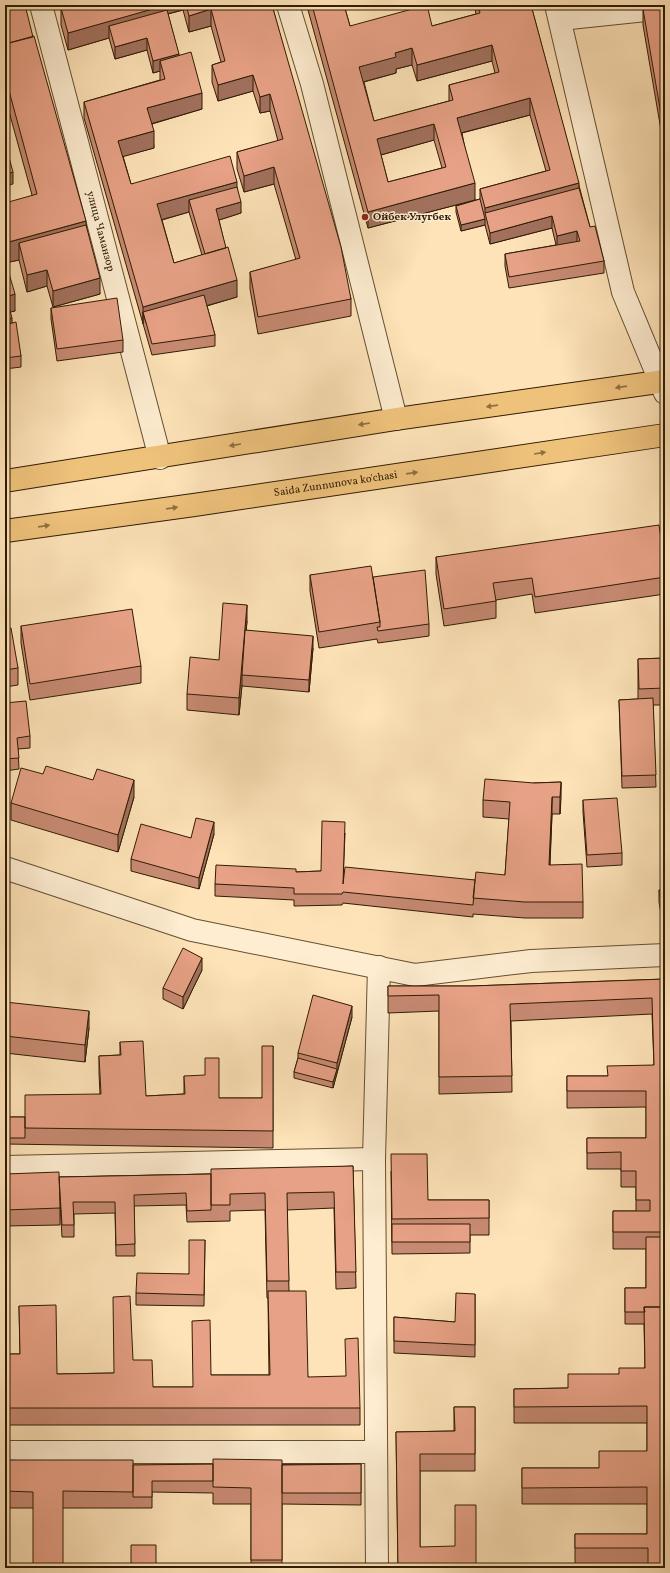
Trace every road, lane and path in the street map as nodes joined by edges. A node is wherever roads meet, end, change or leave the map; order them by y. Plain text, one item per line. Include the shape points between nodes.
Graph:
1 (41, 5) edge
2 (288, 5) edge
3 (665, 8) edge
4 (558, 12) edge
5 (663, 385) edge
6 (396, 419) junction
7 (665, 435) edge
8 (160, 458) junction
9 (5, 481) edge
10 (5, 531) edge
11 (5, 868) edge
12 (665, 955) edge
13 (379, 967) junction
14 (374, 1159) junction
15 (5, 1167) edge
16 (5, 1452) edge
17 (376, 1452) junction
18 (377, 1568) edge

1 - 8 street, улица Чаманзор
2 - 6 street via 312,84
3 - 4 street
4 - 5 street via 623,292
5 -> 6 main road
6 -> 8 main road
10 -> 7 main road, Saida Zunnunova ko'chasi
8 - 9 main road
11 - 13 street via 192,930
12 - 13 street via 531,961 416,975
13 - 14 street
14 - 15 street
14 - 17 street
16 - 17 street
17 - 18 street

